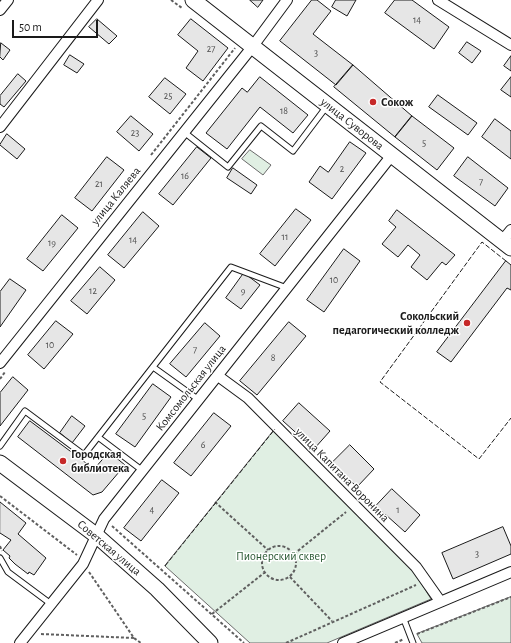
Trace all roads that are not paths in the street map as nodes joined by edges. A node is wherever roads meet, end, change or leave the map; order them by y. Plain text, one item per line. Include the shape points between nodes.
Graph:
1 (8, 0) edge
2 (98, 0) edge
3 (287, 0) edge
4 (438, 0) edge
5 (188, 4) edge
6 (0, 10) edge
7 (511, 45) edge
8 (253, 46) junction
9 (328, 105) junction
10 (0, 127) edge
11 (184, 132) junction
12 (392, 155) junction
13 (508, 240) edge
14 (287, 288) junction
15 (5, 364) edge
16 (153, 367) junction
17 (218, 376) junction
18 (199, 400) junction
19 (98, 437) junction
20 (0, 446) edge
21 (0, 463) edge
22 (143, 471) junction
23 (96, 536) junction
24 (0, 558) edge
25 (511, 572) edge
26 (440, 601) junction
27 (51, 604) junction
28 (403, 617) junction
29 (20, 643) edge
30 (210, 643) edge
31 (343, 643) edge
32 (413, 643) edge

1 - 6 street
2 - 10 street
3 - 8 street, улица Каляева
4 - 7 street
5 - 8 street, улица Суворова
8 - 9 street, улица Суворова
8 - 11 street, улица Каляева
9 - 11 lane via 293,152 261,126 228,166
9 - 12 street, улица Суворова
11 - 15 street, улица Каляева
12 - 13 street, улица Суворова
12 - 14 street, Комсомольская улица
14 - 16 lane via 231,267
14 - 17 street, Комсомольская улица
16 - 18 lane
16 - 19 lane
17 - 18 street, Комсомольская улица
17 - 26 street, улица Капитана Воронина via 248,398 354,505 416,568
18 - 22 street, Комсомольская улица
19 - 20 lane via 84,455 25,411
19 - 22 lane
21 - 23 street, Советская улица
22 - 23 street, Комсомольская улица via 104,519
23 - 27 street, Комсомольская улица via 84,564
23 - 30 street, Советская улица via 157,589
24 - 27 lane via 8,572
25 - 26 street
26 - 28 street
27 - 29 street, Комсомольская улица
28 - 31 street
28 - 32 lane

